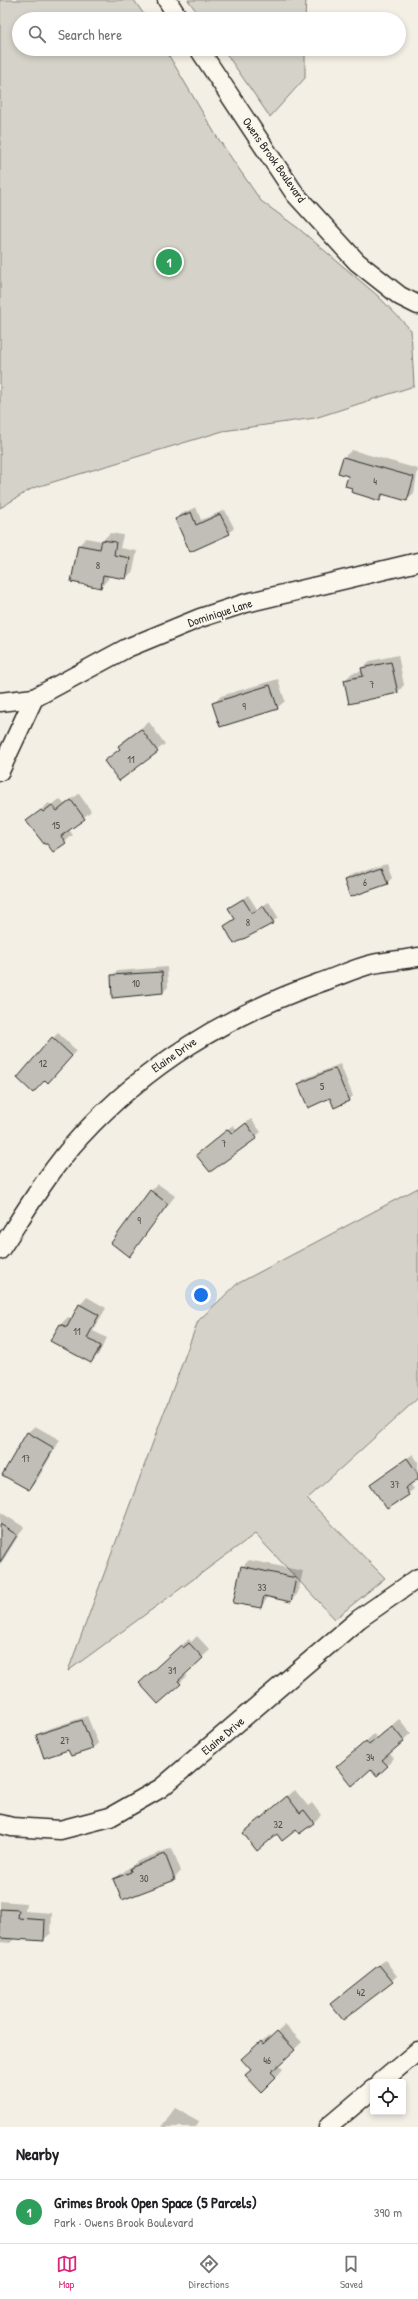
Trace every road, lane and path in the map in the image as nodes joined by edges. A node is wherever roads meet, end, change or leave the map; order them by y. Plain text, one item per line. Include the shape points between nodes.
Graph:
1 (167, 0) edge
2 (175, 12) edge
3 (204, 56) edge
4 (418, 305) edge
5 (418, 562) edge
6 (34, 698) junction
7 (0, 702) edge
8 (0, 771) edge
9 (418, 957) edge
10 (0, 1250) edge
11 (418, 1578) edge
12 (0, 1824) edge
13 (418, 2051) edge
14 (385, 2079) edge
15 (370, 2092) edge
16 (328, 2127) edge

1 - 2 street
3 - 4 street, Owens Brook Boulevard via 295,194 357,262 400,296
5 - 6 street, Dominique Lane via 246,603 200,618 127,648
6 - 7 street, Dominique Lane
6 - 8 street
9 - 10 street, Elaine Drive via 372,964 281,997 204,1035 156,1066 117,1099 79,1138 42,1185
11 - 12 street, Elaine Drive via 359,1620 161,1788 110,1817 60,1830
13 - 14 street
15 - 16 street

